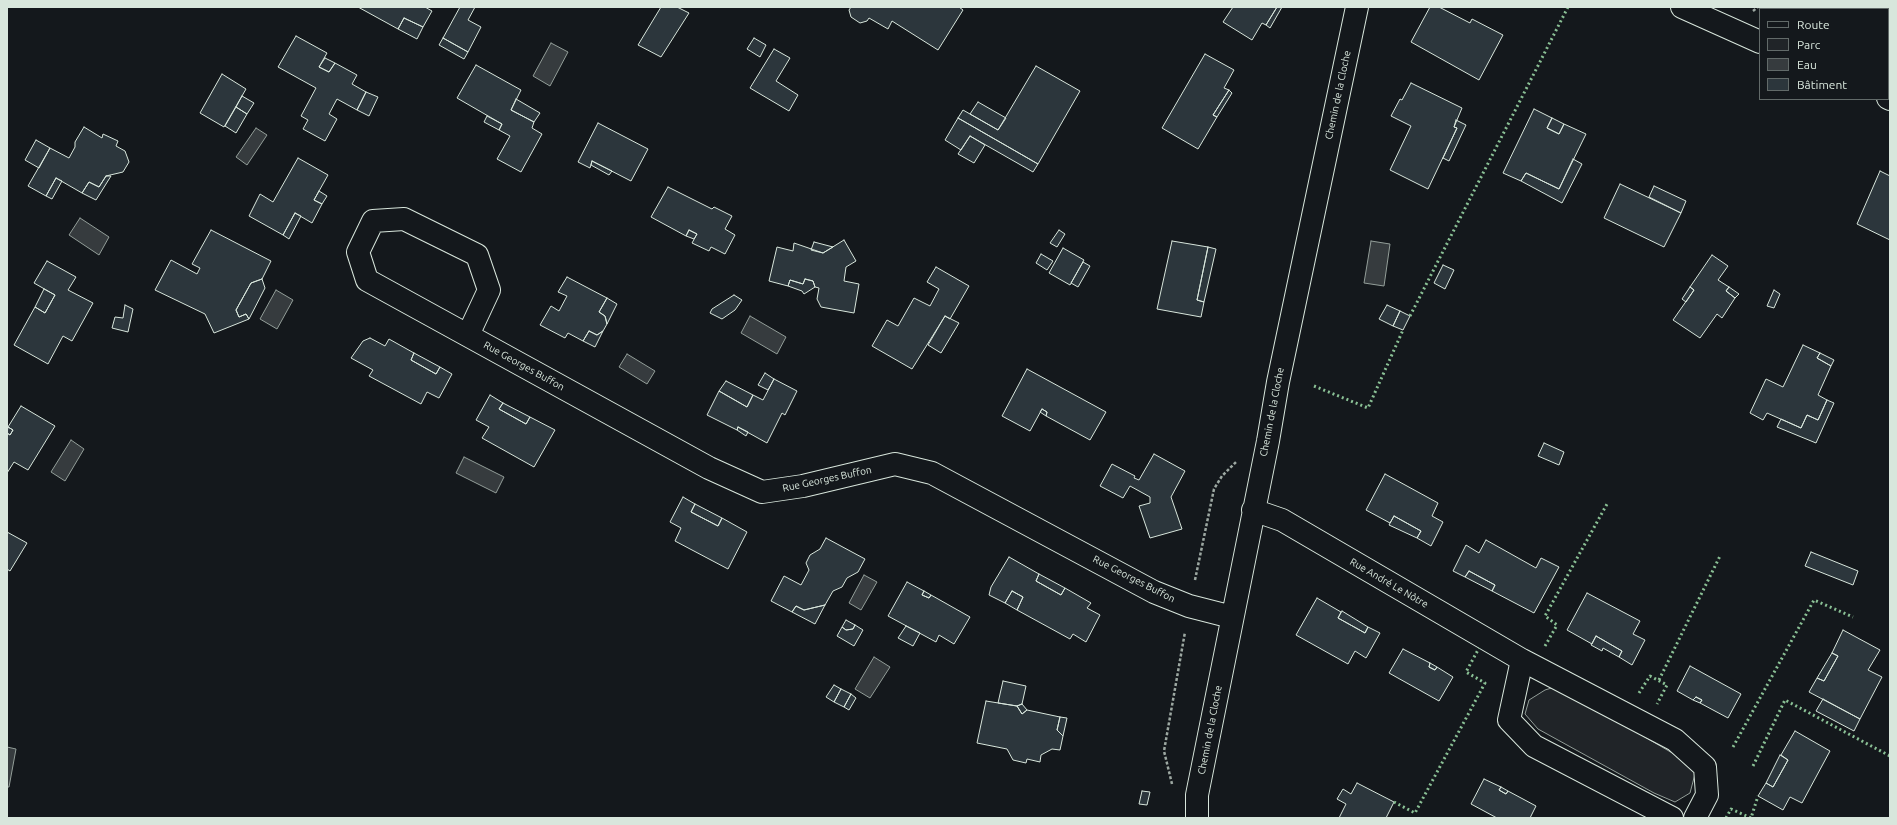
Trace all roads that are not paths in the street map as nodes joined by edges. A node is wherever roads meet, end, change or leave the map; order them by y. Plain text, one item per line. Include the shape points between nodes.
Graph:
1 (1357, 7) edge
2 (1682, 7) edge
3 (1759, 42) edge
4 (468, 335) junction
5 (1253, 510) junction
6 (1232, 617) junction
7 (1522, 660) junction
8 (1197, 818) edge
9 (1672, 818) edge
10 (1695, 818) edge

1 - 5 street, Chemin de la Cloche
2 - 3 street
4 - 4 street, Rue Georges Buffon via 367,280 358,252 373,221 404,219 477,255 489,290
4 - 6 street, Rue Georges Buffon via 709,468 762,492 803,486 894,464 932,473 1154,592 1189,606
5 - 6 street, Chemin de la Cloche
5 - 7 street, Rue André Le Nôtre via 1282,520
6 - 8 street, Chemin de la Cloche via 1197,795
7 - 9 street via 1509,720 1534,746
7 - 10 street, Rue André Le Nôtre via 1675,740 1705,767 1707,795

